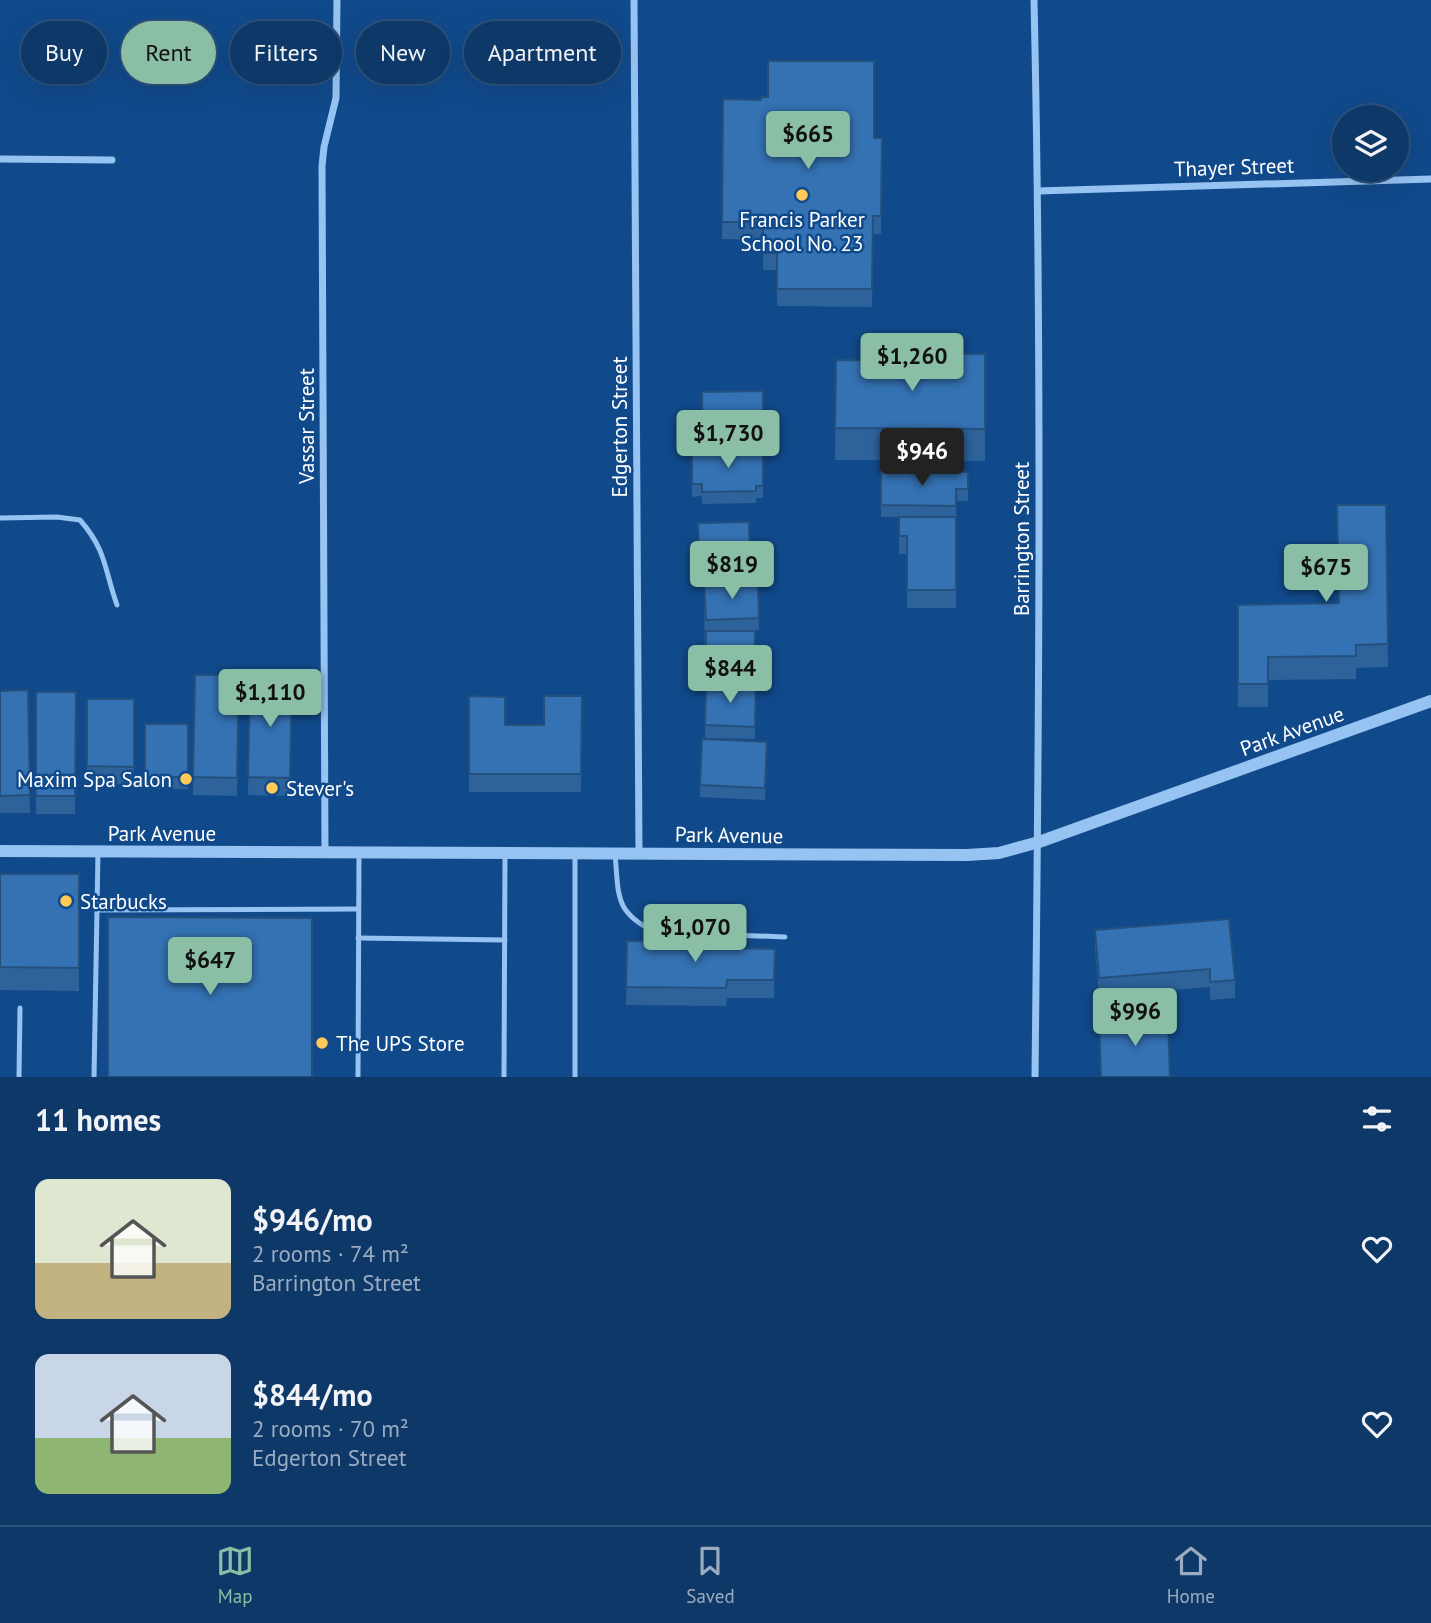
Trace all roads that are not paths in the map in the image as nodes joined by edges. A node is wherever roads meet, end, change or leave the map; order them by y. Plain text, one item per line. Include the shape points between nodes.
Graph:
1 (337, 0) edge
2 (634, 0) edge
3 (1034, 0) edge
4 (0, 159) edge
5 (112, 160) dead end
6 (1431, 179) edge
7 (1038, 191) junction
8 (0, 518) edge
9 (117, 605) dead end
10 (1431, 701) edge
11 (1039, 842) junction
12 (0, 851) edge
13 (98, 852) junction
14 (325, 853) junction
15 (359, 853) junction
16 (505, 853) junction
17 (575, 853) junction
18 (615, 854) junction
19 (639, 854) junction
20 (358, 909) junction
21 (97, 910) junction
22 (785, 937) dead end
23 (358, 938) junction
24 (505, 940) junction
25 (20, 1008) dead end
26 (19, 1077) edge
27 (94, 1077) edge
28 (358, 1077) edge
29 (504, 1077) edge
30 (575, 1077) edge
31 (1035, 1077) edge

1 - 14 street, Vassar Street via 336,98 322,166
2 - 19 street, Edgerton Street
3 - 7 street, Barrington Street
4 - 5 street
6 - 7 street, Thayer Street
7 - 11 street, Barrington Street
8 - 9 lane via 80,520 104,558
10 - 11 street, Park Avenue
11 - 19 street, Park Avenue via 967,855
11 - 31 street, Barrington Street
12 - 13 street, Park Avenue
13 - 14 street, Park Avenue
13 - 21 lane
14 - 15 street, Park Avenue
15 - 16 street, Park Avenue
15 - 20 lane
16 - 17 street, Park Avenue
16 - 24 lane
17 - 18 street, Park Avenue
17 - 30 lane
18 - 19 street, Park Avenue
18 - 22 lane via 624,911 655,932
20 - 21 lane
20 - 23 lane
21 - 27 lane
23 - 24 lane
23 - 28 lane
24 - 29 lane
25 - 26 lane

